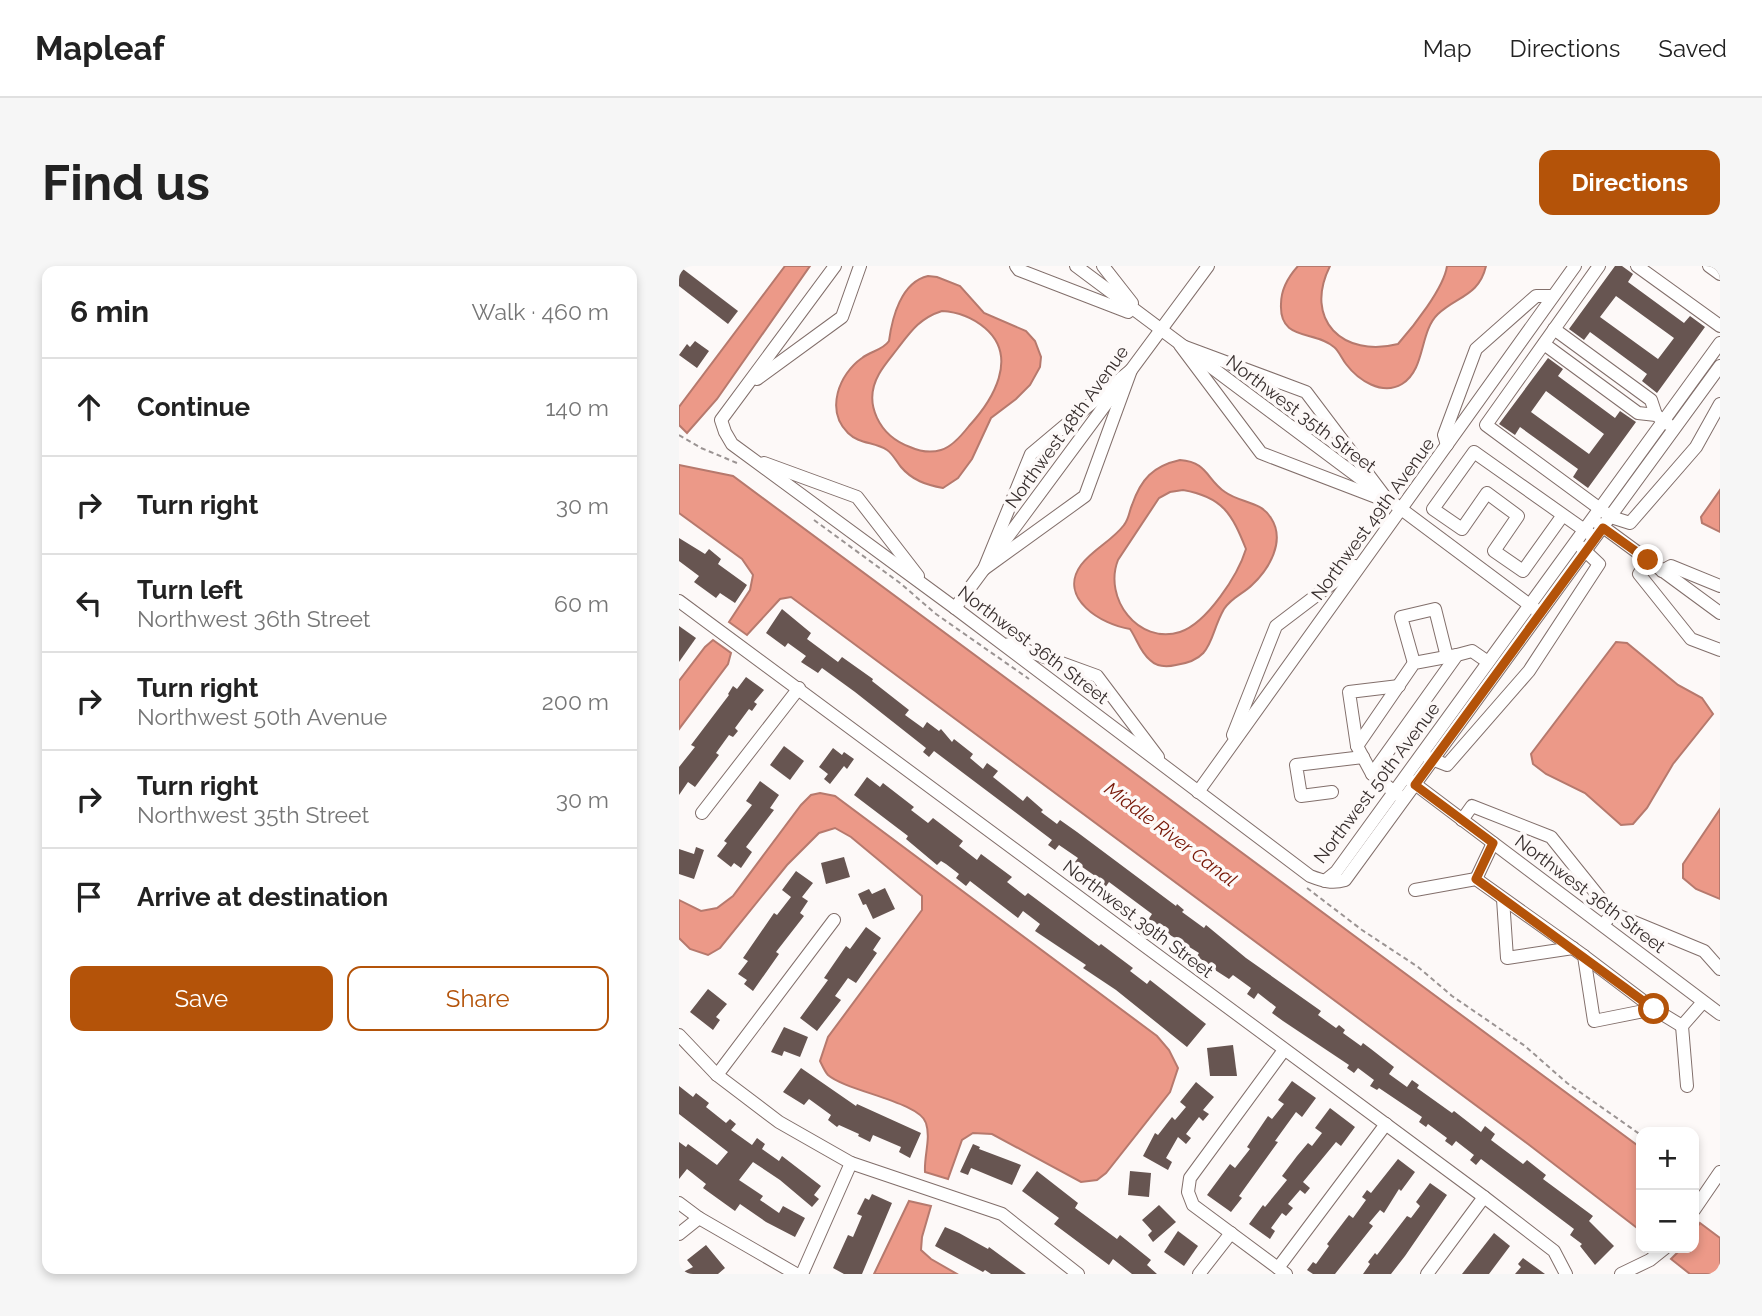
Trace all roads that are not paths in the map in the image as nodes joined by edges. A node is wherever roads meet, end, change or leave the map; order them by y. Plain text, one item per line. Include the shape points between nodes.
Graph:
1 (835, 266) edge
2 (860, 266) edge
3 (1016, 266) edge
4 (1076, 266) edge
5 (1103, 266) edge
6 (1199, 266) edge
7 (1208, 266) edge
8 (1219, 266) edge
9 (1575, 266) edge
10 (1599, 266) edge
11 (1637, 266) edge
12 (1709, 266) edge
13 (1720, 274) edge
14 (1189, 291) junction
15 (1553, 296) junction
16 (1144, 318) junction
17 (1720, 326) edge
18 (1554, 329) junction
19 (1160, 330) junction
20 (1720, 343) edge
21 (1544, 344) junction
22 (1180, 345) junction
23 (1720, 366) edge
24 (1131, 370) junction
25 (746, 387) junction
26 (1720, 404) edge
27 (1660, 418) junction
28 (1675, 429) junction
29 (1447, 445) junction
30 (750, 457) junction
31 (1389, 502) junction
32 (1401, 510) junction
33 (1563, 515) junction
34 (1592, 519) junction
35 (1603, 528) junction
36 (1575, 542) junction
37 (1587, 551) junction
38 (1366, 558) junction
39 (1648, 560) junction
40 (984, 569) junction
41 (1523, 571) junction
42 (1662, 571) junction
43 (1720, 586) edge
44 (927, 587) junction
45 (1510, 590) junction
46 (679, 601) edge
47 (1530, 605) junction
48 (955, 608) junction
49 (1541, 613) junction
50 (1720, 613) edge
51 (995, 639) junction
52 (1720, 650) edge
53 (1452, 656) junction
54 (1488, 662) junction
55 (1414, 663) junction
56 (1399, 686) junction
57 (799, 688) junction
58 (1227, 752) junction
59 (1360, 752) junction
60 (1427, 757) junction
61 (1167, 768) junction
62 (1372, 774) junction
63 (1410, 780) junction
64 (1198, 792) junction
65 (1332, 792) dead end
66 (1399, 796) junction
67 (702, 813) dead end
68 (1462, 820) junction
69 (1493, 843) junction
70 (1476, 879) junction
71 (1325, 881) joint
72 (1415, 890) dead end
73 (1503, 899) junction
74 (1612, 913) junction
75 (834, 920) dead end
76 (1603, 926) junction
77 (1578, 952) junction
78 (1720, 969) edge
79 (1703, 1002) junction
80 (1654, 1009) junction
81 (1720, 1014) edge
82 (1682, 1026) junction
83 (679, 1035) edge
84 (1284, 1050) junction
85 (717, 1075) junction
86 (1687, 1086) dead end
87 (1385, 1124) junction
88 (851, 1163) junction
89 (1720, 1172) edge
90 (1484, 1197) junction
91 (679, 1203) edge
92 (1699, 1203) edge
93 (699, 1218) junction
94 (1231, 1233) junction
95 (679, 1234) edge
96 (1659, 1253) edge
97 (1282, 1271) edge
98 (796, 1274) edge
99 (802, 1274) edge
100 (1078, 1274) edge
101 (1199, 1274) edge
102 (1427, 1274) edge
103 (1566, 1274) edge
104 (1621, 1274) edge

1 - 25 street
2 - 25 street via 842,317
3 - 16 street
4 - 16 street, Northwest 35th Street
5 - 16 street
6 - 14 street
7 - 14 street, Northwest 48th Avenue
8 - 14 street
9 - 15 street, Northwest 49th Avenue
10 - 18 street
11 - 17 street
12 - 13 street
14 - 19 street, Northwest 48th Avenue
15 - 29 street, Northwest 49th Avenue
15 - 29 street via 1536,296 1476,349 1444,435
16 - 19 street, Northwest 35th Street
18 - 21 street
18 - 27 street via 1651,400
19 - 22 street, Northwest 35th Street
19 - 24 street, Northwest 48th Avenue
20 - 27 street, Northwest 50th Avenue
21 - 27 street via 1638,413
21 - 34 street via 1486,425
22 - 31 street, Northwest 35th Street
22 - 31 street via 1261,453
22 - 31 street via 1306,392
23 - 28 street, Northwest 50th Avenue
24 - 40 street, Northwest 48th Avenue
24 - 40 street via 1031,454
24 - 40 street via 1085,496
25 - 30 street, Northwest 36th Street via 722,420 732,444
26 - 35 street via 1696,447 1630,523
27 - 28 street
27 - 34 street, Northwest 50th Avenue
28 - 35 street, Northwest 50th Avenue
29 - 32 street, Northwest 49th Avenue
30 - 44 street, Northwest 36th Street
30 - 44 street via 857,497
31 - 32 street, Northwest 35th Street
32 - 38 street, Northwest 49th Avenue
32 - 45 street, Northwest 35th Street
33 - 34 street
33 - 41 street
33 - 41 street via 1474,452 1433,509 1462,529 1487,493 1518,516 1494,551
34 - 35 street
34 - 36 street, Northwest 50th Avenue
35 - 37 street, Northwest 50th Avenue
35 - 39 street
36 - 37 street
36 - 47 street, Northwest 50th Avenue
37 - 49 street, Northwest 50th Avenue
37 - 60 street via 1599,564 1529,671 1447,765
38 - 58 street, Northwest 49th Avenue
38 - 58 street via 1276,626
39 - 42 street
39 - 52 street via 1639,574 1691,639
40 - 48 street, Northwest 48th Avenue
41 - 45 street
42 - 43 street via 1671,566
42 - 50 street
44 - 48 street, Northwest 36th Street
45 - 47 street, Northwest 35th Street
46 - 57 street, Northwest 39th Street
47 - 49 street, Northwest 35th Street
47 - 54 street, Northwest 50th Avenue
48 - 51 street, Northwest 36th Street
49 - 60 street, Northwest 50th Avenue
51 - 61 street, Northwest 36th Street
51 - 61 street via 1097,676
53 - 54 street via 1472,651
53 - 55 street
53 - 55 street via 1435,609 1401,617
53 - 62 street
54 - 60 street, Northwest 50th Avenue
55 - 56 street
56 - 59 street
56 - 59 street via 1349,692
57 - 67 street
57 - 84 street, Northwest 39th Street
58 - 64 street, Northwest 49th Avenue
59 - 62 street
59 - 65 street via 1296,765 1301,796
60 - 63 street, Northwest 50th Avenue
61 - 64 street, Northwest 36th Street
62 - 66 street
63 - 66 street, Northwest 50th Avenue
63 - 68 street, Northwest 36th Street
64 - 71 street, Northwest 36th Street via 1310,876
66 - 71 street, Northwest 50th Avenue via 1345,880
68 - 69 street, Northwest 36th Street
68 - 74 street via 1472,806 1551,837
69 - 70 street
69 - 76 street, Northwest 36th Street
70 - 72 street
70 - 73 street
73 - 77 street
73 - 77 street via 1507,958
74 - 76 street
74 - 78 street via 1705,951
75 - 85 street
76 - 79 street, Northwest 36th Street
77 - 80 street
77 - 80 street via 1594,1021
79 - 81 street, Northwest 36th Street
79 - 82 street
80 - 82 street
82 - 86 street
83 - 85 street
84 - 87 street, Northwest 39th Street
84 - 94 street via 1190,1178 1188,1192 1193,1205
85 - 88 street via 779,1122
87 - 90 street, Northwest 39th Street
87 - 97 street
88 - 99 street
88 - 100 street via 1002,1214
89 - 92 street
90 - 102 street
90 - 103 street, Northwest 39th Street via 1554,1251
91 - 93 street
93 - 95 street
93 - 98 street
94 - 97 street
94 - 101 street
96 - 104 street

